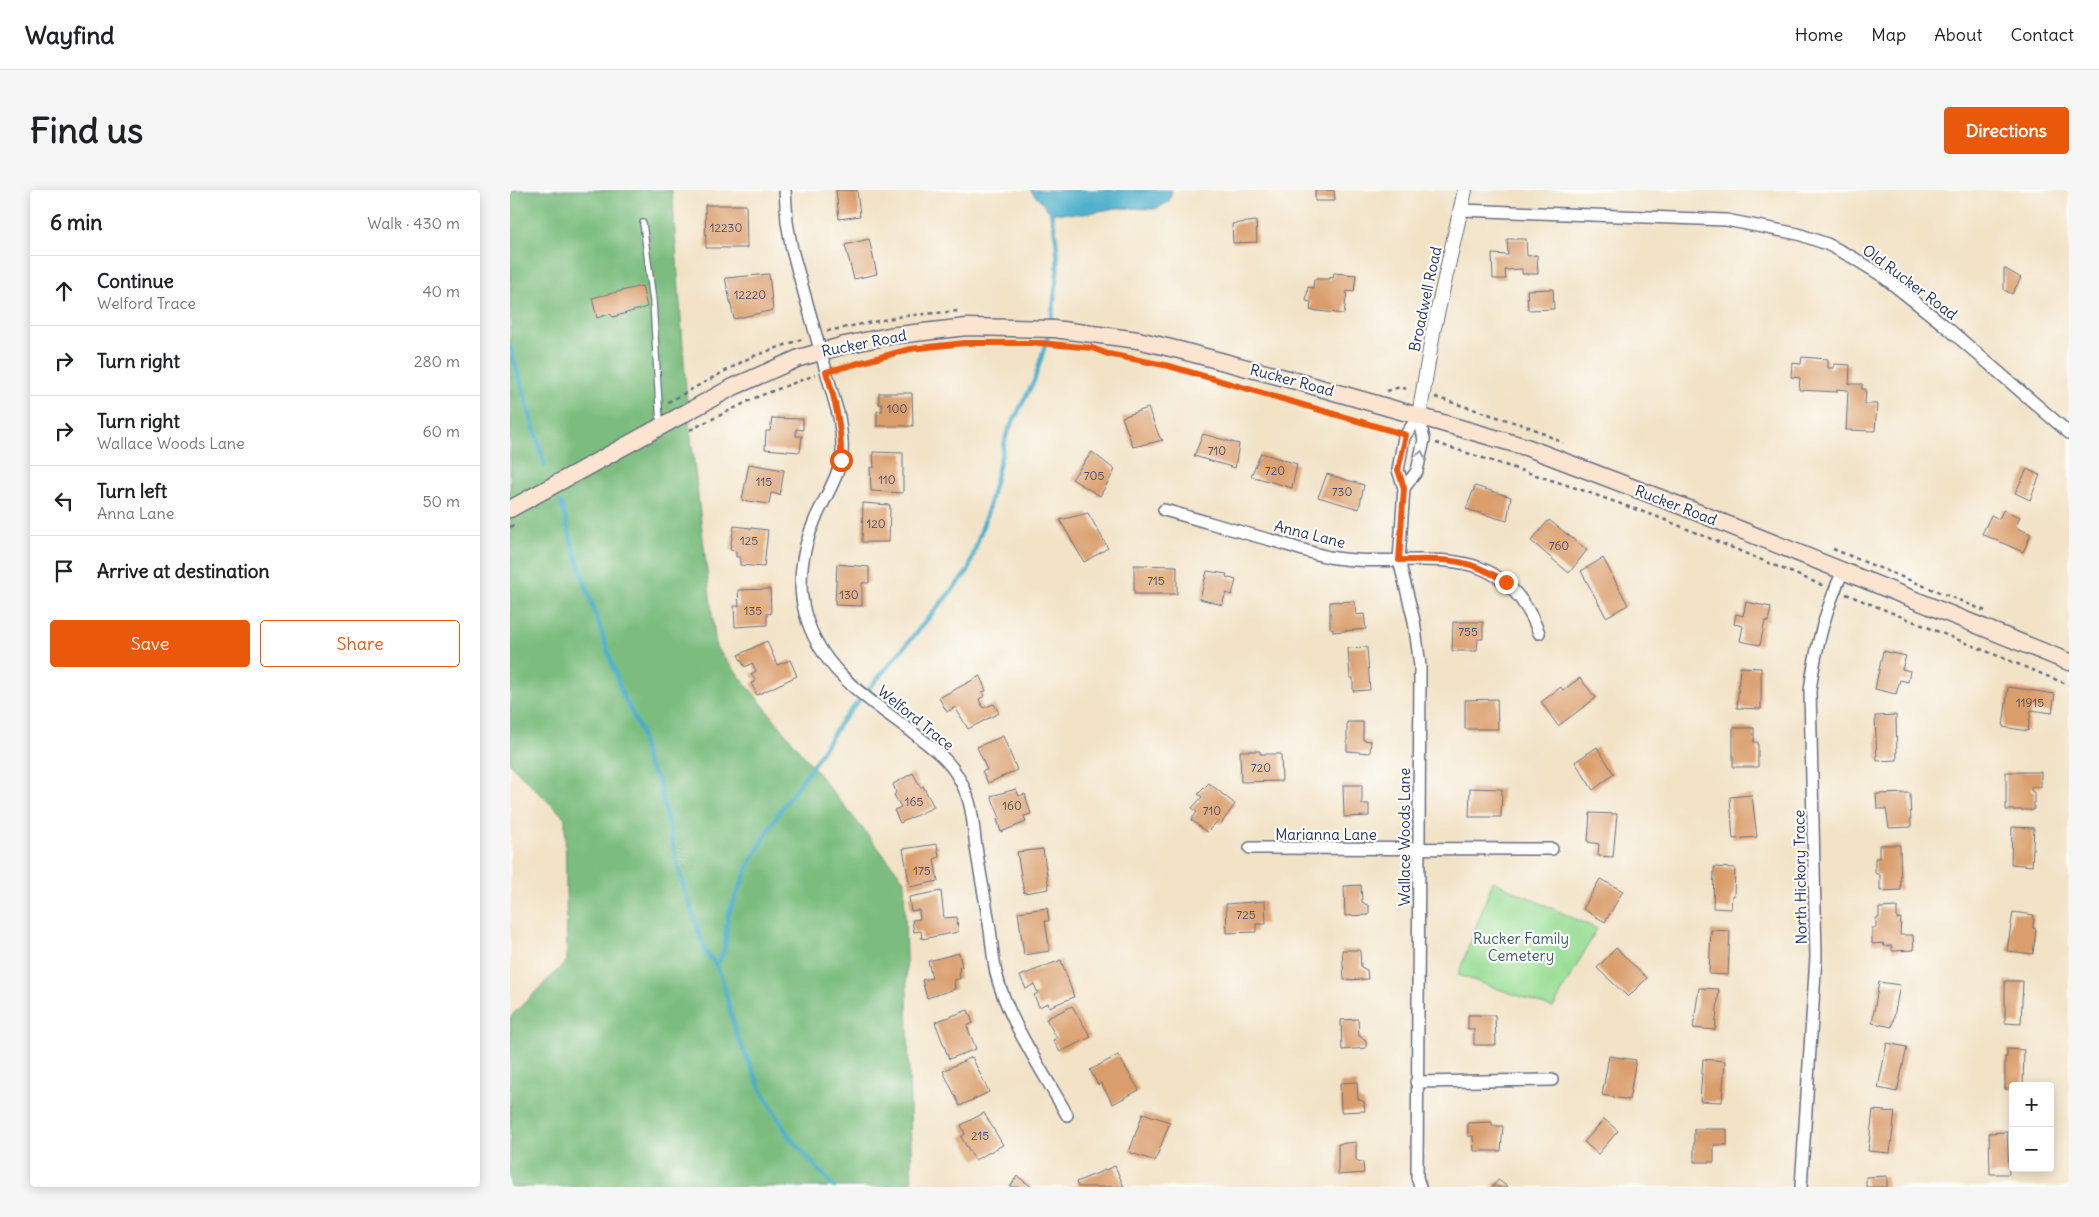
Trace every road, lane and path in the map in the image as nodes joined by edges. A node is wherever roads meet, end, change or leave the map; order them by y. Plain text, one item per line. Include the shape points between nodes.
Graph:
1 (785, 190) edge
2 (1465, 190) edge
3 (1461, 210) junction
4 (643, 223) dead end
5 (967, 312) dead end
6 (816, 335) junction
7 (910, 349) dead end
8 (821, 351) junction
9 (1100, 351) dead end
10 (826, 372) junction
11 (1379, 389) dead end
12 (1422, 393) junction
13 (659, 408) junction
14 (1419, 416) junction
15 (660, 426) junction
16 (687, 431) dead end
17 (2069, 433) edge
18 (1406, 435) junction
19 (1424, 440) junction
20 (1566, 445) dead end
21 (1404, 488) junction
22 (1164, 510) dead end
23 (514, 515) edge
24 (510, 527) edge
25 (1824, 546) dead end
26 (1399, 560) junction
27 (1843, 571) junction
28 (1834, 590) junction
29 (1997, 615) dead end
30 (1540, 633) dead end
31 (2069, 662) edge
32 (2069, 685) edge
33 (1250, 848) dead end
34 (1419, 849) junction
35 (1552, 849) dead end
36 (1552, 1080) dead end
37 (1416, 1082) junction
38 (1067, 1115) dead end
39 (1420, 1187) edge
40 (1801, 1187) edge

1 - 6 street, Welford Trace via 792,250
2 - 3 street, Broadwell Road
3 - 12 street, Broadwell Road
3 - 17 street, Old Rucker Road via 1726,220 1758,224 1827,244 1888,281
4 - 13 lane via 653,301
5 - 6 path via 903,316
6 - 8 street, Welford Trace
6 - 13 path via 751,357
7 - 10 path
8 - 10 street, Welford Trace
8 - 14 main road, Rucker Road via 889,336 967,327 1090,332 1183,351
8 - 15 main road, Rucker Road via 758,375
9 - 18 path via 1169,366
10 - 16 path via 757,397
10 - 38 street, Welford Trace via 839,418 841,460 805,548 801,590 804,612 821,651 834,668 848,683 943,757 963,786 973,812 992,954 1003,995
11 - 12 path via 1388,391 1400,387
12 - 14 street, Broadwell Road
12 - 20 path via 1532,428
13 - 15 lane
14 - 18 street, Wallace Woods Lane
14 - 19 street, Wallace Woods Lane
14 - 27 main road, Rucker Road via 1534,450
15 - 23 main road, Rucker Road
18 - 21 street, Wallace Woods Lane via 1398,470
21 -> 19 street, Wallace Woods Lane via 1417,471
19 - 28 path via 1663,519
21 - 26 street, Wallace Woods Lane
22 - 26 street, Anna Lane via 1328,556
23 - 24 path
25 - 29 path
26 - 30 street, Anna Lane via 1453,560 1488,571 1506,582 1521,598
26 - 34 street, Wallace Woods Lane via 1414,621 1420,666
27 - 28 street, North Hickory Trace
27 - 31 main road, Rucker Road
28 - 32 path
28 - 40 street, North Hickory Trace via 1815,654 1810,691 1816,957
33 - 34 street, Marianna Lane
34 - 35 street, Marianna Lane
34 - 37 street, Wallace Woods Lane
36 - 37 street
37 - 39 street, Wallace Woods Lane via 1417,1177

